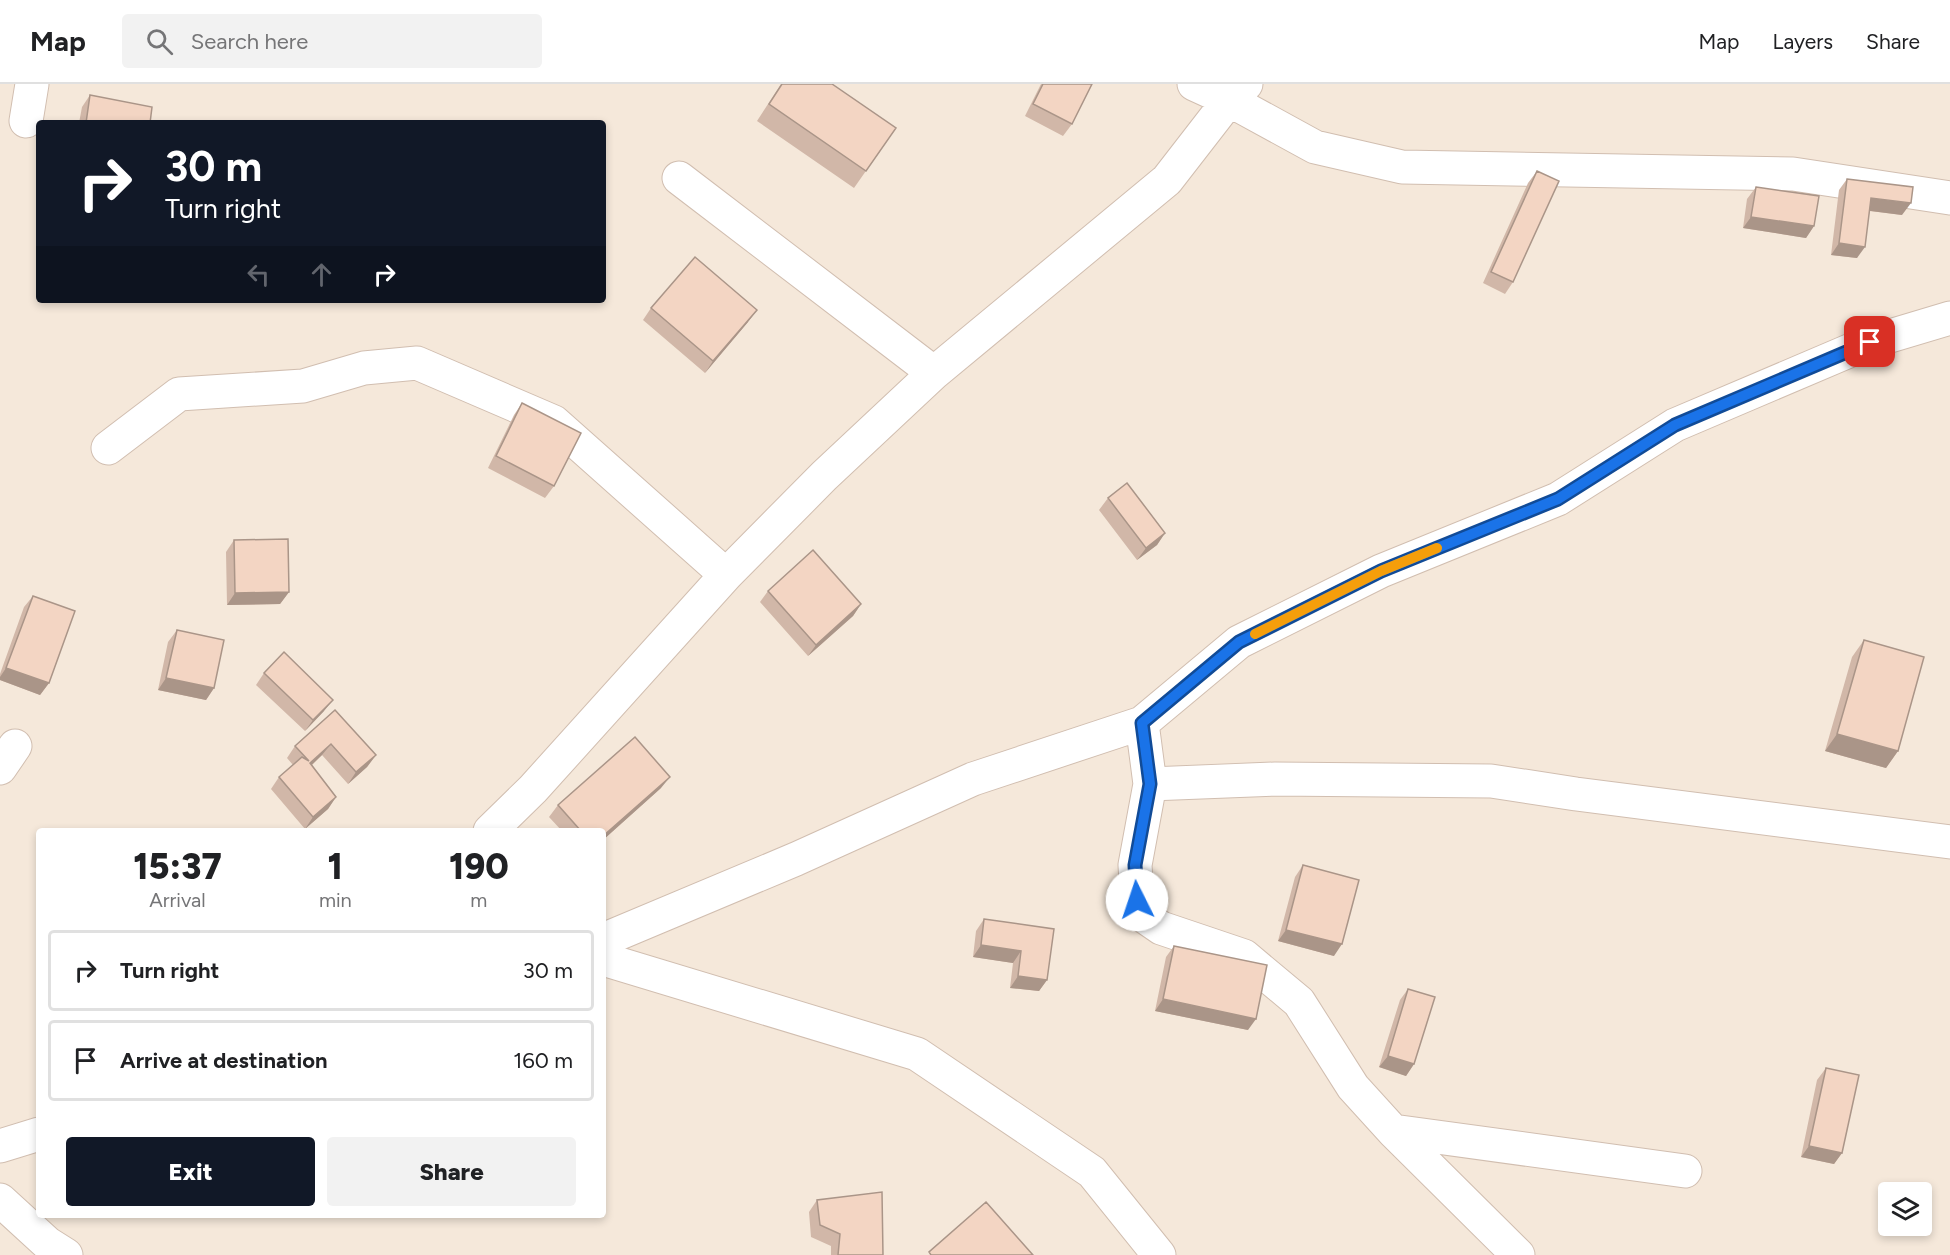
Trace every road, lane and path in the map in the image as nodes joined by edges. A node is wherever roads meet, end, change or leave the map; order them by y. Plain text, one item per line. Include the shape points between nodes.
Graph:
1 (32, 84) edge
2 (1194, 84) edge
3 (1237, 92) edge
4 (26, 121) dead end
5 (680, 178) dead end
6 (1950, 198) edge
7 (1950, 318) edge
8 (934, 373) junction
9 (108, 448) dead end
10 (726, 575) junction
11 (1142, 723) junction
12 (1150, 784) junction
13 (493, 828) edge
14 (1950, 842) edge
15 (606, 939) edge
16 (606, 960) edge
17 (1393, 1131) junction
18 (36, 1135) edge
19 (0, 1146) edge
20 (1685, 1171) dead end
21 (0, 1200) edge
22 (66, 1255) edge
23 (1159, 1255) edge
24 (1518, 1255) edge

1 - 4 street
2 - 3 street
3 - 6 street via 1315,147 1402,167 1793,174
3 - 8 street via 1167,180
5 - 8 street
7 - 11 street via 1870,342 1675,425 1558,499 1381,571 1239,642
8 - 10 street
9 - 10 street via 179,394 303,386 364,368 417,363 554,422
10 - 13 street
11 - 12 street
11 - 15 street via 973,779
12 - 14 street via 1275,779 1491,781
12 - 17 street via 1135,865 1137,900 1145,917 1161,928 1244,956 1299,1002 1353,1087
16 - 23 street via 917,1054 1092,1172
17 - 20 street
17 - 24 street
18 - 19 street
21 - 22 street

